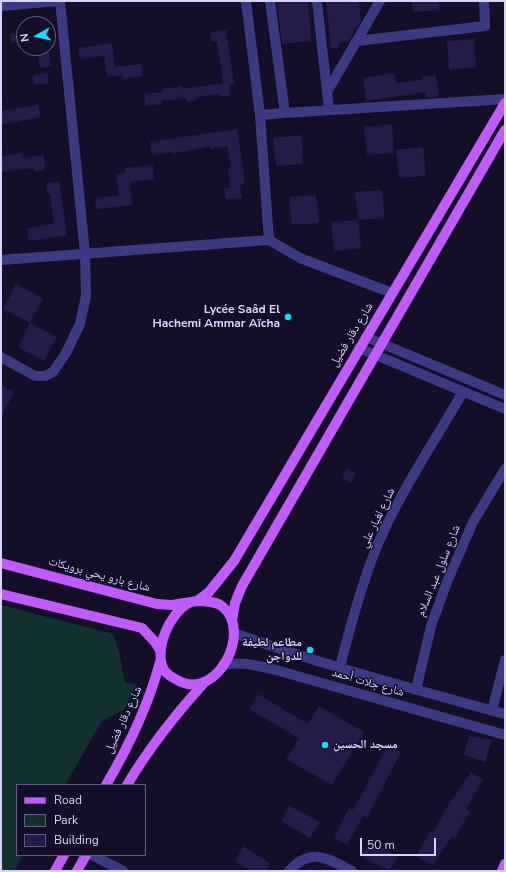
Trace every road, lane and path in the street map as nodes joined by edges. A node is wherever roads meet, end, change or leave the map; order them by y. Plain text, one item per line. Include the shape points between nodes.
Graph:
1 (59, 1) edge
2 (246, 1) edge
3 (270, 1) edge
4 (317, 1) edge
5 (380, 1) edge
6 (484, 1) edge
7 (1, 6) edge
8 (357, 41) junction
9 (328, 90) junction
10 (505, 99) edge
11 (505, 103) edge
12 (329, 110) junction
13 (285, 113) junction
14 (260, 115) junction
15 (505, 130) edge
16 (269, 240) junction
17 (85, 253) junction
18 (1, 260) edge
19 (392, 294) junction
20 (366, 337) junction
21 (383, 344) junction
22 (359, 348) junction
23 (376, 356) junction
24 (1, 358) edge
25 (464, 392) junction
26 (505, 395) edge
27 (505, 409) edge
28 (505, 469) edge
29 (1, 563) edge
30 (1, 594) edge
31 (194, 602) junction
32 (232, 621) junction
33 (234, 633) junction
34 (160, 658) junction
35 (505, 660) edge
36 (223, 665) junction
37 (340, 667) junction
38 (204, 683) junction
39 (416, 690) junction
40 (492, 710) junction
41 (505, 714) edge
42 (505, 736) edge
43 (107, 784) edge
44 (128, 784) edge
45 (63, 856) edge
46 (85, 856) edge
47 (94, 856) edge
48 (505, 864) edge
49 (55, 871) edge
50 (77, 871) edge
51 (123, 871) edge
52 (289, 871) edge
53 (352, 871) edge
54 (502, 871) edge

1 - 7 street
1 - 17 street
2 - 14 street
3 - 13 street
4 - 9 street
5 - 8 street
6 - 8 street via 485,26
8 - 9 street
9 - 12 street
10 - 12 street
11 - 19 main road, شارع دقار فضيل
12 - 13 street
13 - 14 street
14 - 16 street
15 - 21 main road
16 - 17 street
16 - 19 street via 300,258
17 - 18 street
17 - 24 street via 86,296 80,324 58,367 45,376 35,376
19 - 20 main road, شارع دقار فضيل
20 - 21 street
20 - 22 main road, شارع دقار فضيل
21 - 23 main road
21 - 26 street
22 - 23 street
22 - 31 main road, شارع دقار فضيل via 234,561 210,592
23 - 25 street
23 - 32 main road via 242,586 235,602
25 - 27 street
25 - 37 street, شارع لغبار علي via 399,502 372,558
28 - 39 street, شارع سلول عبد السلام via 472,522 447,582 431,626
29 - 31 main road, شارع بارو يحي برويكات via 157,604
30 - 34 main road via 142,628 155,642
31 - 32 main road via 213,602 223,606
31 - 34 main road via 177,613 170,623 164,635
32 - 33 main road
33 - 36 main road via 230,652
33 - 37 street, شارع جلات أحمد
34 - 38 main road via 166,672 173,679 193,685
34 - 43 main road, شارع دقار فضيل via 153,690 129,746
35 - 40 street
36 - 38 main road
36 - 42 street, شارع جلات أحمد via 252,664 276,670
37 - 39 street, شارع جلات أحمد
38 - 44 main road via 146,753
39 - 40 street, شارع جلات أحمد
40 - 41 street, شارع جلات أحمد
45 - 49 main road
46 - 50 main road
47 - 51 street
48 - 54 main road
52 - 53 street via 304,858 313,856

